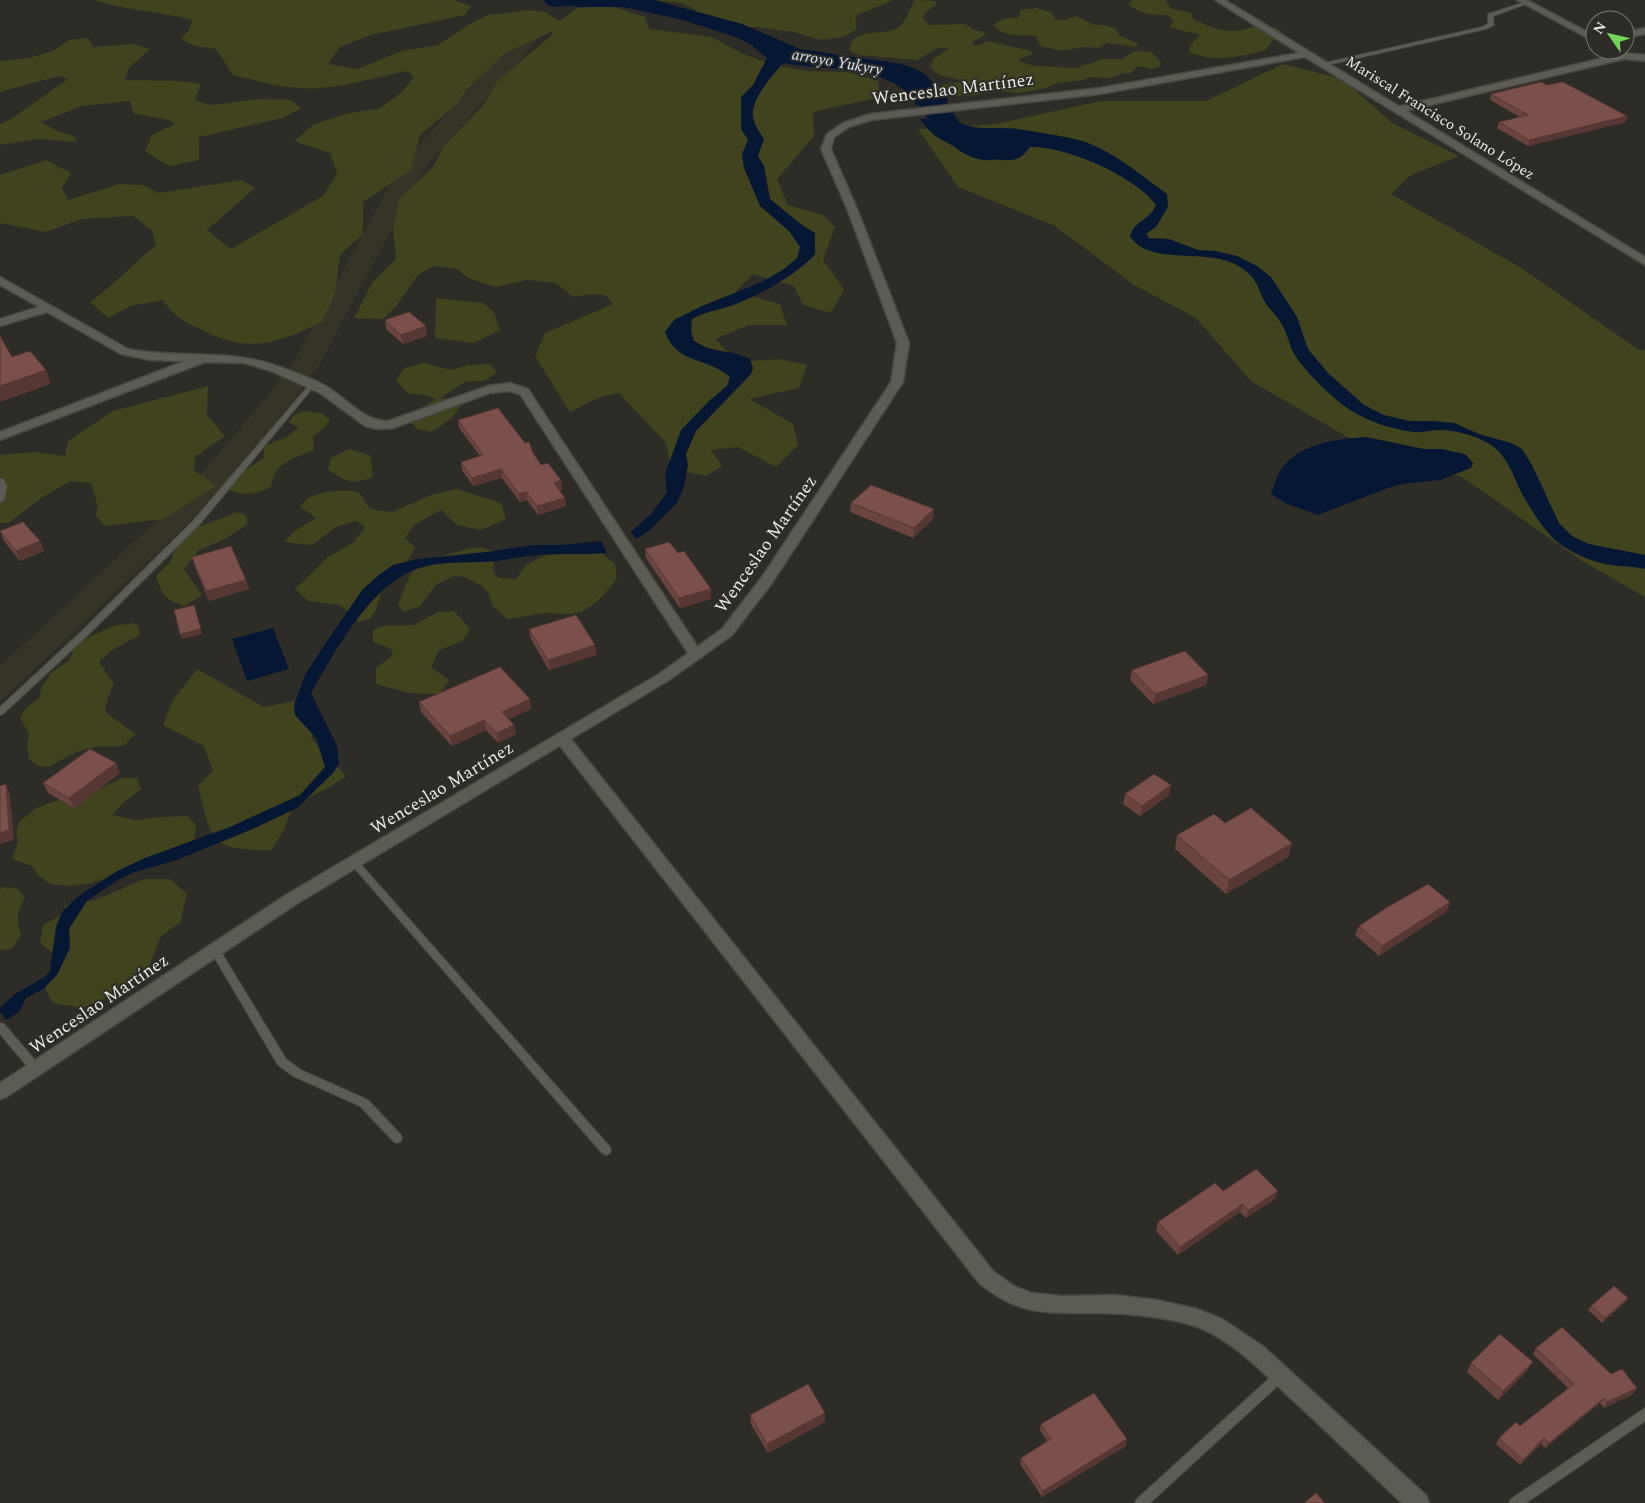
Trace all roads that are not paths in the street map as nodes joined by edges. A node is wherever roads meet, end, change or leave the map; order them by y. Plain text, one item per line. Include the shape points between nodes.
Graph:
1 (1219, 0) edge
2 (1524, 2) edge
3 (1585, 34) edge
4 (1307, 54) junction
5 (1607, 60) edge
6 (1323, 64) junction
7 (1397, 110) junction
8 (1645, 262) edge
9 (0, 280) edge
10 (48, 308) junction
11 (0, 323) edge
12 (204, 358) junction
13 (312, 385) junction
14 (0, 436) edge
15 (0, 481) edge
16 (0, 500) edge
17 (696, 655) junction
18 (0, 712) edge
19 (562, 738) junction
20 (354, 862) junction
21 (215, 950) junction
22 (0, 1027) edge
23 (36, 1069) junction
24 (0, 1092) edge
25 (397, 1138) dead end
26 (606, 1150) dead end
27 (1280, 1376) junction
28 (1645, 1414) edge
29 (1141, 1503) edge
30 (1418, 1503) edge
31 (1516, 1503) edge

1 - 4 street, Mariscal Francisco Solano López
2 - 3 street
2 - 6 lane via 1490,15 1491,25 1484,28
4 - 6 street, Mariscal Francisco Solano López
4 - 17 street, Wenceslao Martínez via 1100,91 870,117 846,125 830,136 826,149 903,343 897,382 767,580 727,632
5 - 7 street
6 - 7 street, Mariscal Francisco Solano López
7 - 8 street, Mariscal Francisco Solano López
9 - 10 street
10 - 11 street
10 - 12 street via 125,352 151,357
12 - 13 street via 245,360
12 - 14 street
13 - 17 street via 377,425 389,425 488,390 510,387 524,392
13 - 18 lane via 196,523
15 - 16 lane via 3,486
17 - 19 street, Wenceslao Martínez
19 - 20 street, Wenceslao Martínez
19 - 27 street via 986,1277 1022,1300 1058,1305 1106,1304 1152,1308 1189,1315 1228,1333
20 - 21 street, Wenceslao Martínez
20 - 26 lane
21 - 23 street, Wenceslao Martínez
21 - 25 lane via 282,1062 297,1073 364,1103
22 - 23 lane
23 - 24 street, Wenceslao Martínez
27 - 29 lane
27 - 30 street
28 - 31 lane

